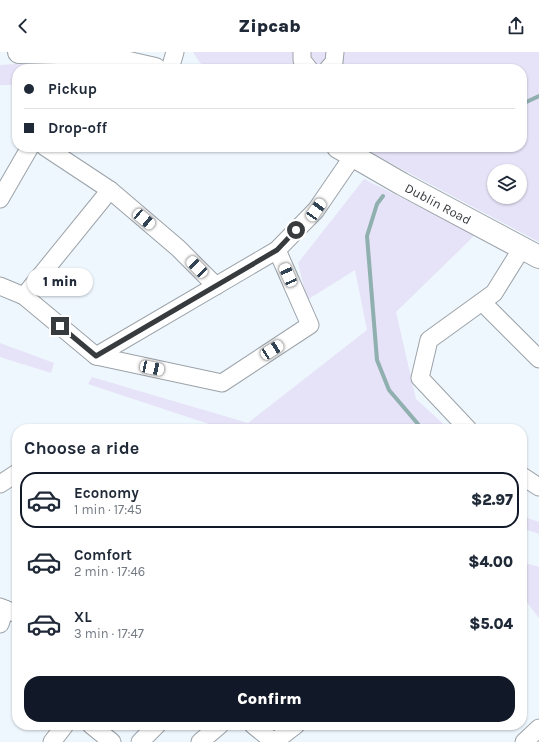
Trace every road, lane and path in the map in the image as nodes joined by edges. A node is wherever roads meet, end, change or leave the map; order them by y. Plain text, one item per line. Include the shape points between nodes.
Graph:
1 (19, 52) edge
2 (175, 52) edge
3 (302, 52) edge
4 (335, 52) edge
5 (134, 64) edge
6 (171, 64) edge
7 (305, 64) edge
8 (332, 64) edge
9 (27, 152) edge
10 (52, 152) edge
11 (345, 152) edge
12 (348, 152) edge
13 (110, 190) junction
14 (0, 200) edge
15 (277, 250) junction
16 (531, 253) edge
17 (0, 286) edge
18 (216, 286) junction
19 (24, 296) junction
20 (482, 302) junction
21 (96, 356) junction
22 (539, 359) edge
23 (463, 424) edge
24 (12, 476) edge
25 (527, 479) edge
26 (0, 484) edge
27 (539, 487) edge
28 (539, 728) edge
29 (61, 730) edge
30 (97, 730) edge
31 (152, 730) edge
32 (214, 730) edge
33 (260, 730) edge
34 (290, 730) edge
35 (52, 742) edge
36 (112, 742) edge
37 (140, 742) edge
38 (200, 742) edge
39 (274, 742) edge
40 (524, 742) edge

1 - 5 main road via 59,53
2 - 6 street
3 - 7 street via 302,60
4 - 8 street
9 - 14 street
10 - 13 street
11 - 15 street via 316,210
12 - 16 main road, Dublin Road
13 - 18 street via 178,248
13 - 19 street
15 - 18 street
15 - 21 street via 310,325 222,383
16 - 20 street via 494,293
17 - 19 street
18 - 21 street
19 - 21 street
20 - 22 street
20 - 23 street via 429,340 420,378
24 - 26 street
25 - 27 street
28 - 40 street
29 - 35 street
30 - 36 street
31 - 37 street
32 - 38 street
33 - 39 street
34 - 39 street

